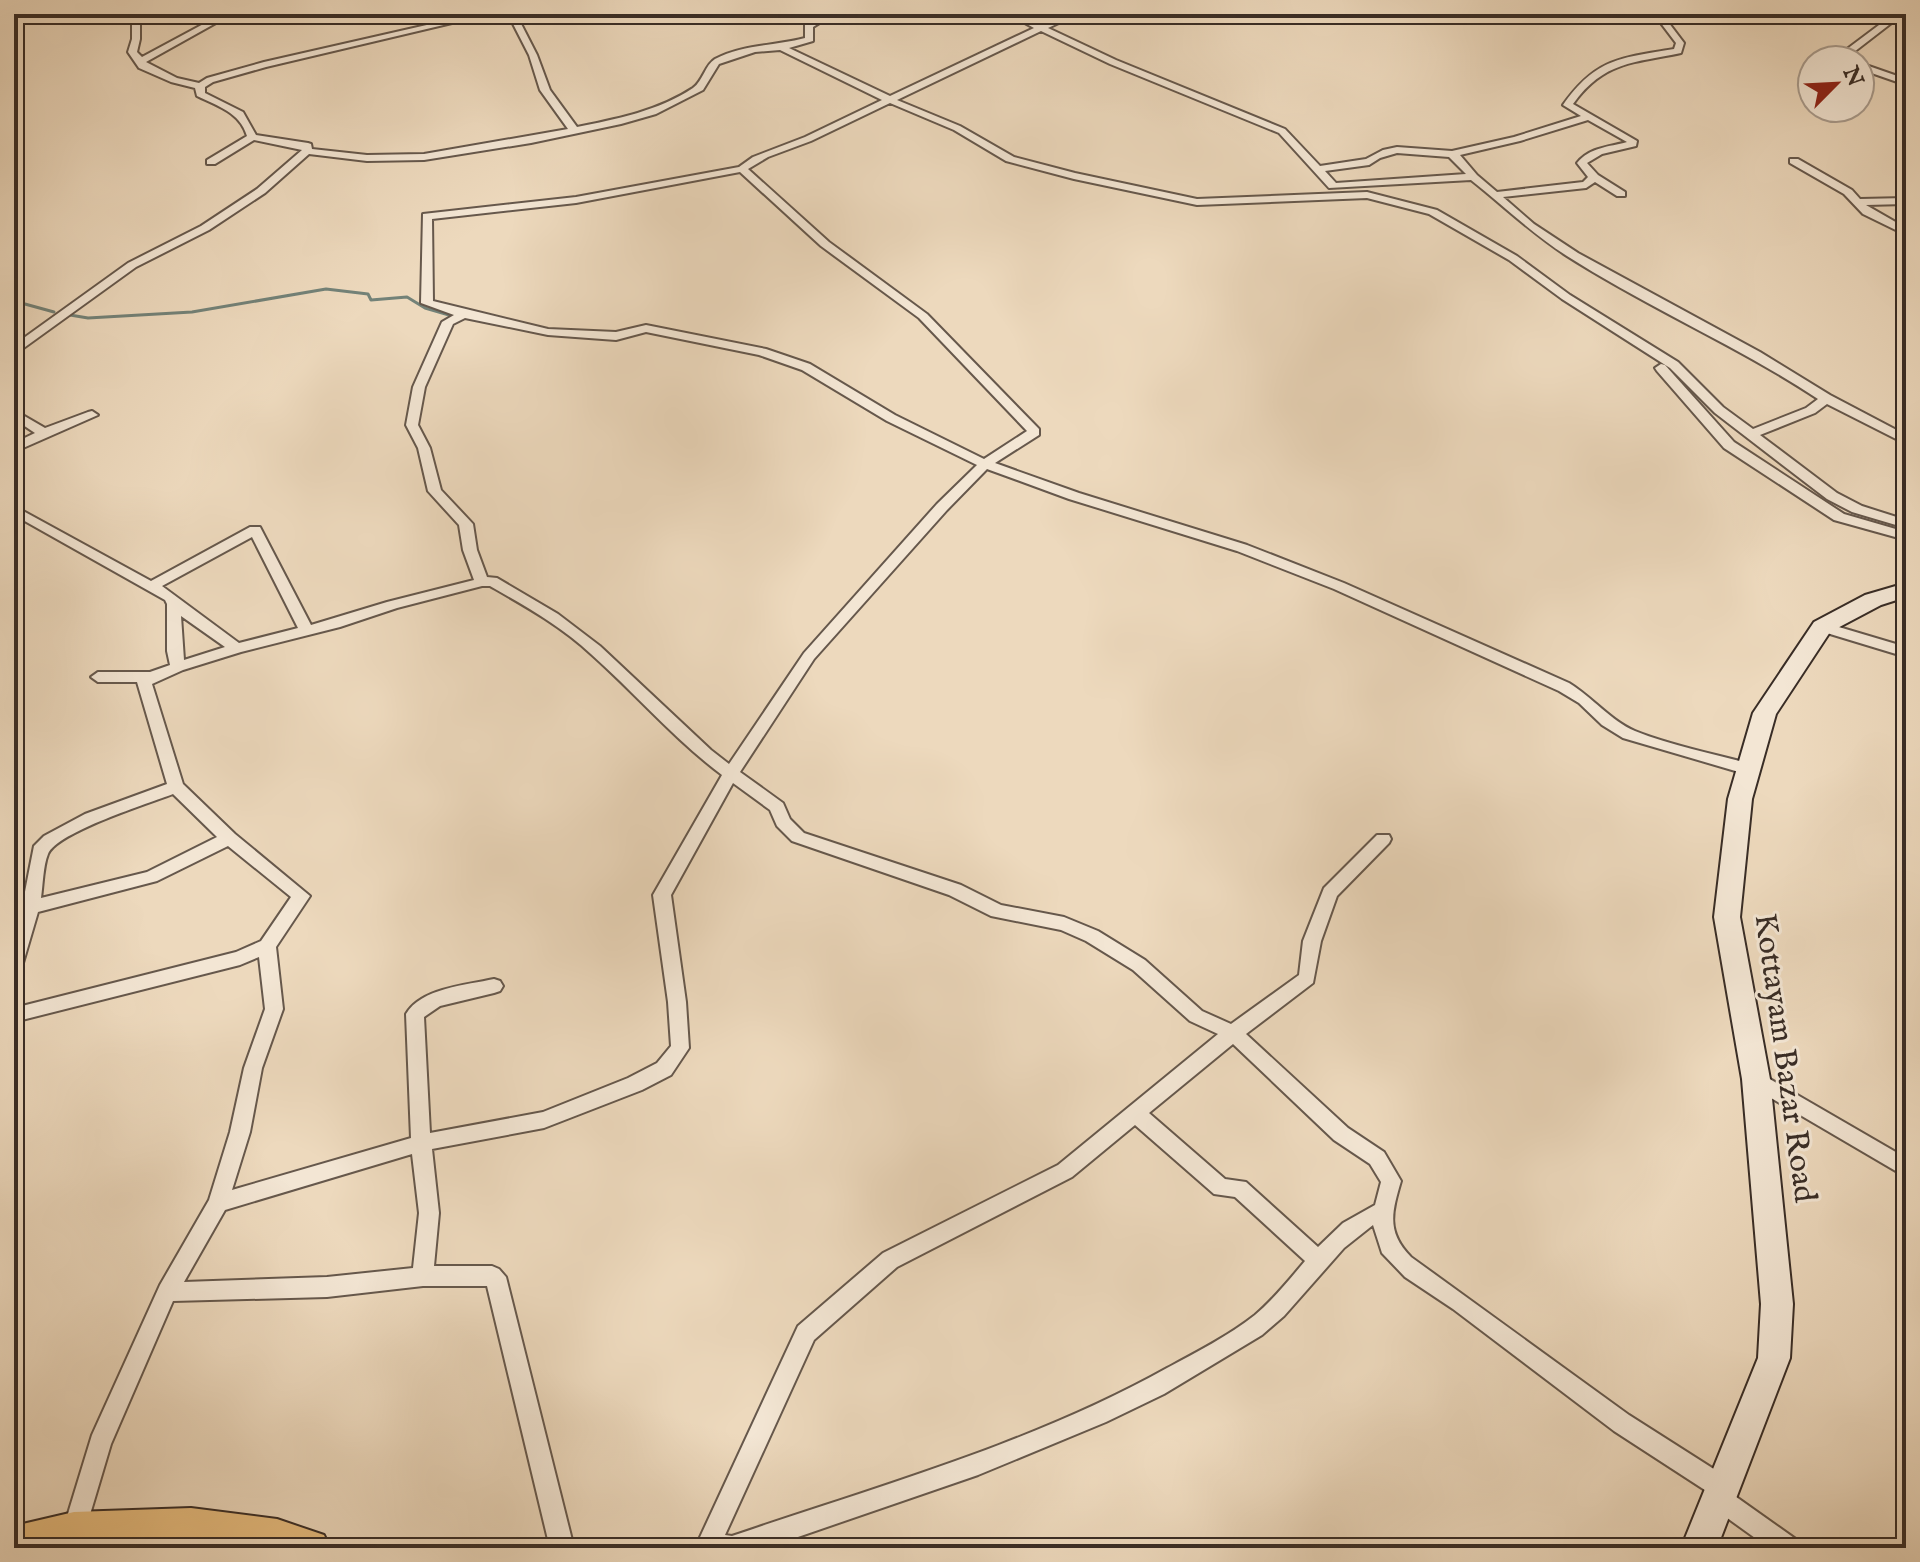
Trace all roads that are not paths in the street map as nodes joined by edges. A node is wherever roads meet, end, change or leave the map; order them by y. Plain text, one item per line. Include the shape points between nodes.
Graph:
1 (136, 14) edge
2 (228, 14) edge
3 (486, 14) edge
4 (512, 14) edge
5 (830, 14) edge
6 (1012, 14) edge
7 (1074, 14) edge
8 (1658, 14) edge
9 (1880, 14) edge
10 (463, 16) edge
11 (1894, 18) junction
12 (1906, 21) edge
13 (1042, 27) junction
14 (1859, 44) edge
15 (781, 47) junction
16 (141, 61) junction
17 (1876, 72) edge
18 (1906, 82) edge
19 (158, 85) dead end
20 (200, 90) junction
21 (890, 100) junction
22 (1588, 117) junction
23 (573, 129) junction
24 (252, 137) junction
25 (307, 151) junction
26 (1452, 154) junction
27 (1794, 161) dead end
28 (211, 162) dead end
29 (742, 169) junction
30 (1316, 169) junction
31 (1473, 177) junction
32 (1594, 177) junction
33 (1333, 186) junction
34 (1621, 194) dead end
35 (1497, 195) junction
36 (1343, 196) junction
37 (1906, 201) edge
38 (1857, 202) junction
39 (1906, 232) edge
40 (464, 314) junction
41 (14, 351) edge
42 (1674, 365) junction
43 (1826, 398) junction
44 (14, 414) edge
45 (92, 415) dead end
46 (44, 433) junction
47 (1754, 434) junction
48 (1906, 440) edge
49 (14, 448) edge
50 (985, 464) junction
51 (14, 510) edge
52 (1906, 524) edge
53 (1906, 536) edge
54 (482, 582) junction
55 (150, 587) junction
56 (1906, 590) edge
57 (174, 604) junction
58 (1822, 627) junction
59 (307, 631) junction
60 (237, 648) junction
61 (1906, 652) edge
62 (178, 667) junction
63 (98, 677) dead end
64 (151, 677) junction
65 (1749, 769) junction
66 (732, 773) junction
67 (176, 787) junction
68 (229, 838) junction
69 (1383, 839) dead end
70 (31, 907) junction
71 (267, 946) junction
72 (14, 963) edge
73 (494, 986) dead end
74 (14, 1015) edge
75 (1233, 1033) junction
76 (1756, 1079) junction
77 (1136, 1114) junction
78 (421, 1143) junction
79 (1906, 1168) edge
80 (218, 1203) junction
81 (1382, 1211) junction
82 (1318, 1260) junction
83 (423, 1276) junction
84 (167, 1292) junction
85 (1722, 1494) junction
86 (45, 1541) edge
87 (709, 1546) edge
88 (311, 1548) edge
89 (562, 1548) edge
90 (1699, 1548) edge
91 (1789, 1548) edge

1 - 16 street via 132,52
2 - 16 street
3 - 10 street
4 - 23 street via 545,90
5 - 15 street via 808,26 810,39
6 - 13 street
7 - 13 street
8 - 22 street via 1680,43 1678,51 1620,60 1596,71 1568,105
9 - 11 street
10 - 20 street via 264,65
11 - 12 street
11 - 14 street
13 - 21 street
13 - 30 street via 1282,131
15 - 21 street
15 - 23 street via 754,49 716,62 700,88 653,112
16 - 20 street via 150,70
17 - 18 street
19 - 20 street via 188,95
20 - 24 street via 249,121
21 - 29 street
21 - 36 street via 946,122 1010,159 1177,199 1219,204
22 - 26 street
22 - 32 street via 1634,143 1584,158 1582,163
23 - 25 street via 424,157
24 - 25 street via 300,143 308,146
24 - 28 street
25 - 41 street via 261,191 205,228 132,265
26 - 30 street via 1398,150 1369,162
26 - 31 street
27 - 38 street
29 - 40 street via 576,200 427,216 427,303
29 - 50 street via 825,244 923,316 1026,420 1035,432
30 - 33 street
31 - 33 street
31 - 35 street
32 - 34 street
32 - 35 street via 1586,185
33 - 36 street
35 - 43 street via 1536,232
36 - 42 street via 1367,195 1433,212 1513,258
37 - 38 street
38 - 39 street
40 - 50 street via 548,332 616,336 646,328 762,352 806,367 891,418
40 - 54 street via 448,322 419,387 412,425 435,491 466,524
42 - 47 street via 1719,410
42 - 53 street via 1661,368 1729,445 1839,517
43 - 47 street via 1786,423
43 - 48 street
44 - 46 street
45 - 46 street
46 - 49 street
47 - 52 street via 1832,496
50 - 65 street via 1256,553 1339,586 1564,687 1628,734
50 - 66 street via 809,656
51 - 55 street
54 - 59 street
54 - 66 street via 492,581 564,625
55 - 57 street
55 - 59 street via 255,530
56 - 58 main road, Kottayam Bazar Road via 1873,600
57 - 60 street
57 - 62 street
58 - 61 street
58 - 65 main road, Kottayam Bazar Road via 1765,713
59 - 60 street
60 - 62 street
62 - 64 street
63 - 64 street
64 - 67 street via 144,683
65 - 76 main road, Kottayam Bazar Road via 1740,799 1727,917
66 - 75 street via 777,807 798,837 955,890 997,911 1064,924 1092,936 1139,965 1196,1016
66 - 78 street via 662,895 680,1048 664,1069 544,1120
67 - 68 street
67 - 70 street via 91,818 50,840 35,865
68 - 70 street via 151,877
68 - 71 street via 301,896
69 - 75 street via 1330,893 1312,941 1307,978
70 - 72 street
71 - 74 street via 240,958
71 - 80 street via 274,1009
73 - 78 street via 435,1000 415,1014
75 - 77 street
75 - 81 street via 1341,1134 1377,1158 1391,1181
76 - 79 street
76 - 85 main road, Kottayam Bazar Road via 1775,1260 1774,1358
77 - 82 street via 1221,1188 1239,1188
77 - 87 street via 1065,1171 890,1260 806,1333
78 - 80 street
78 - 83 street via 429,1213
80 - 84 street
81 - 82 street via 1357,1221
81 - 85 street via 1387,1244 1410,1268
82 - 87 street via 1275,1311 1159,1386 1026,1446 732,1548
83 - 84 street via 327,1287
83 - 89 street via 492,1276 499,1284
84 - 86 street via 100,1443
85 - 90 main road, Kottayam Bazar Road
85 - 91 street
86 - 88 main road via 191,1527

